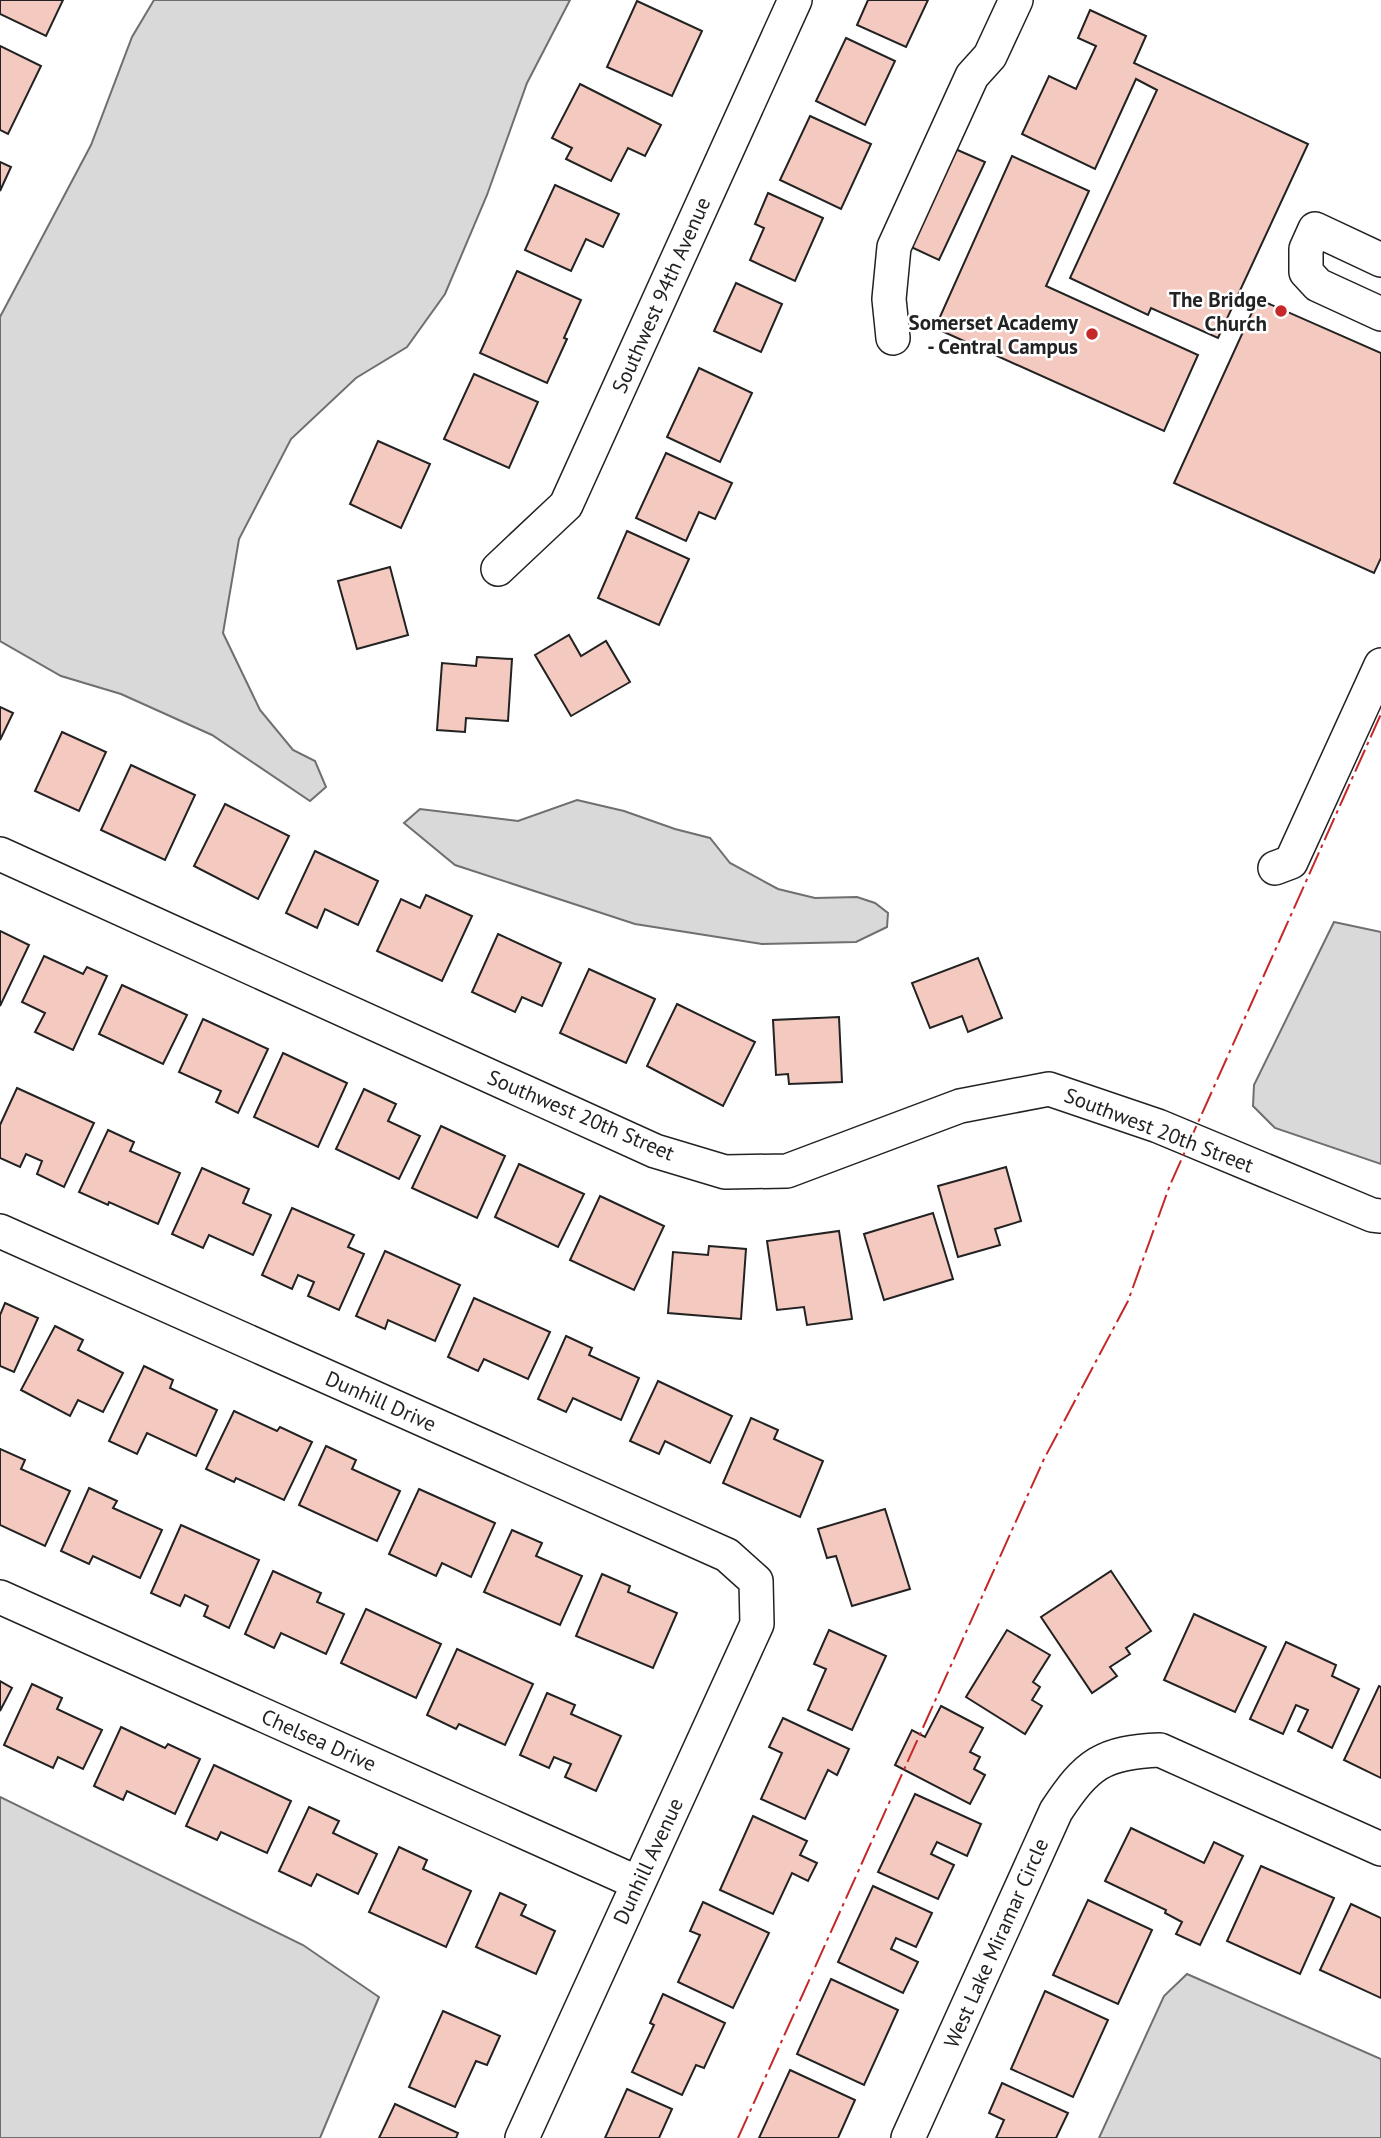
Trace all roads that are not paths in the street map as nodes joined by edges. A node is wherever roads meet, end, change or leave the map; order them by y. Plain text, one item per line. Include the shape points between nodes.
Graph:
1 (795, 0) edge
2 (1016, 0) edge
3 (1381, 260) edge
4 (1381, 314) edge
5 (893, 338) dead end
6 (498, 569) dead end
7 (1381, 665) edge
8 (0, 854) edge
9 (1275, 867) dead end
10 (1381, 1216) edge
11 (0, 1231) edge
12 (756, 1581) joint
13 (0, 1597) edge
14 (1381, 1849) edge
15 (638, 1883) junction
16 (522, 2138) edge
17 (908, 2138) edge

1 - 6 street, Southwest 94th Avenue via 566,505
2 - 5 street via 990,55 972,76 894,247 889,299
3 - 4 street via 1315,229 1306,249 1306,272 1318,285
7 - 9 street via 1291,862
8 - 10 street, Southwest 20th Street via 655,1151 724,1172 787,1171 960,1106 1049,1089 1158,1126
11 - 12 street, Dunhill Drive via 727,1555
12 - 15 street, Dunhill Avenue via 757,1624
13 - 15 street, Chelsea Drive
14 - 17 street, West Lake Miramar Circle via 1160,1750 1132,1751 1102,1760 1077,1780 1056,1811
15 - 16 street, Dunhill Avenue

